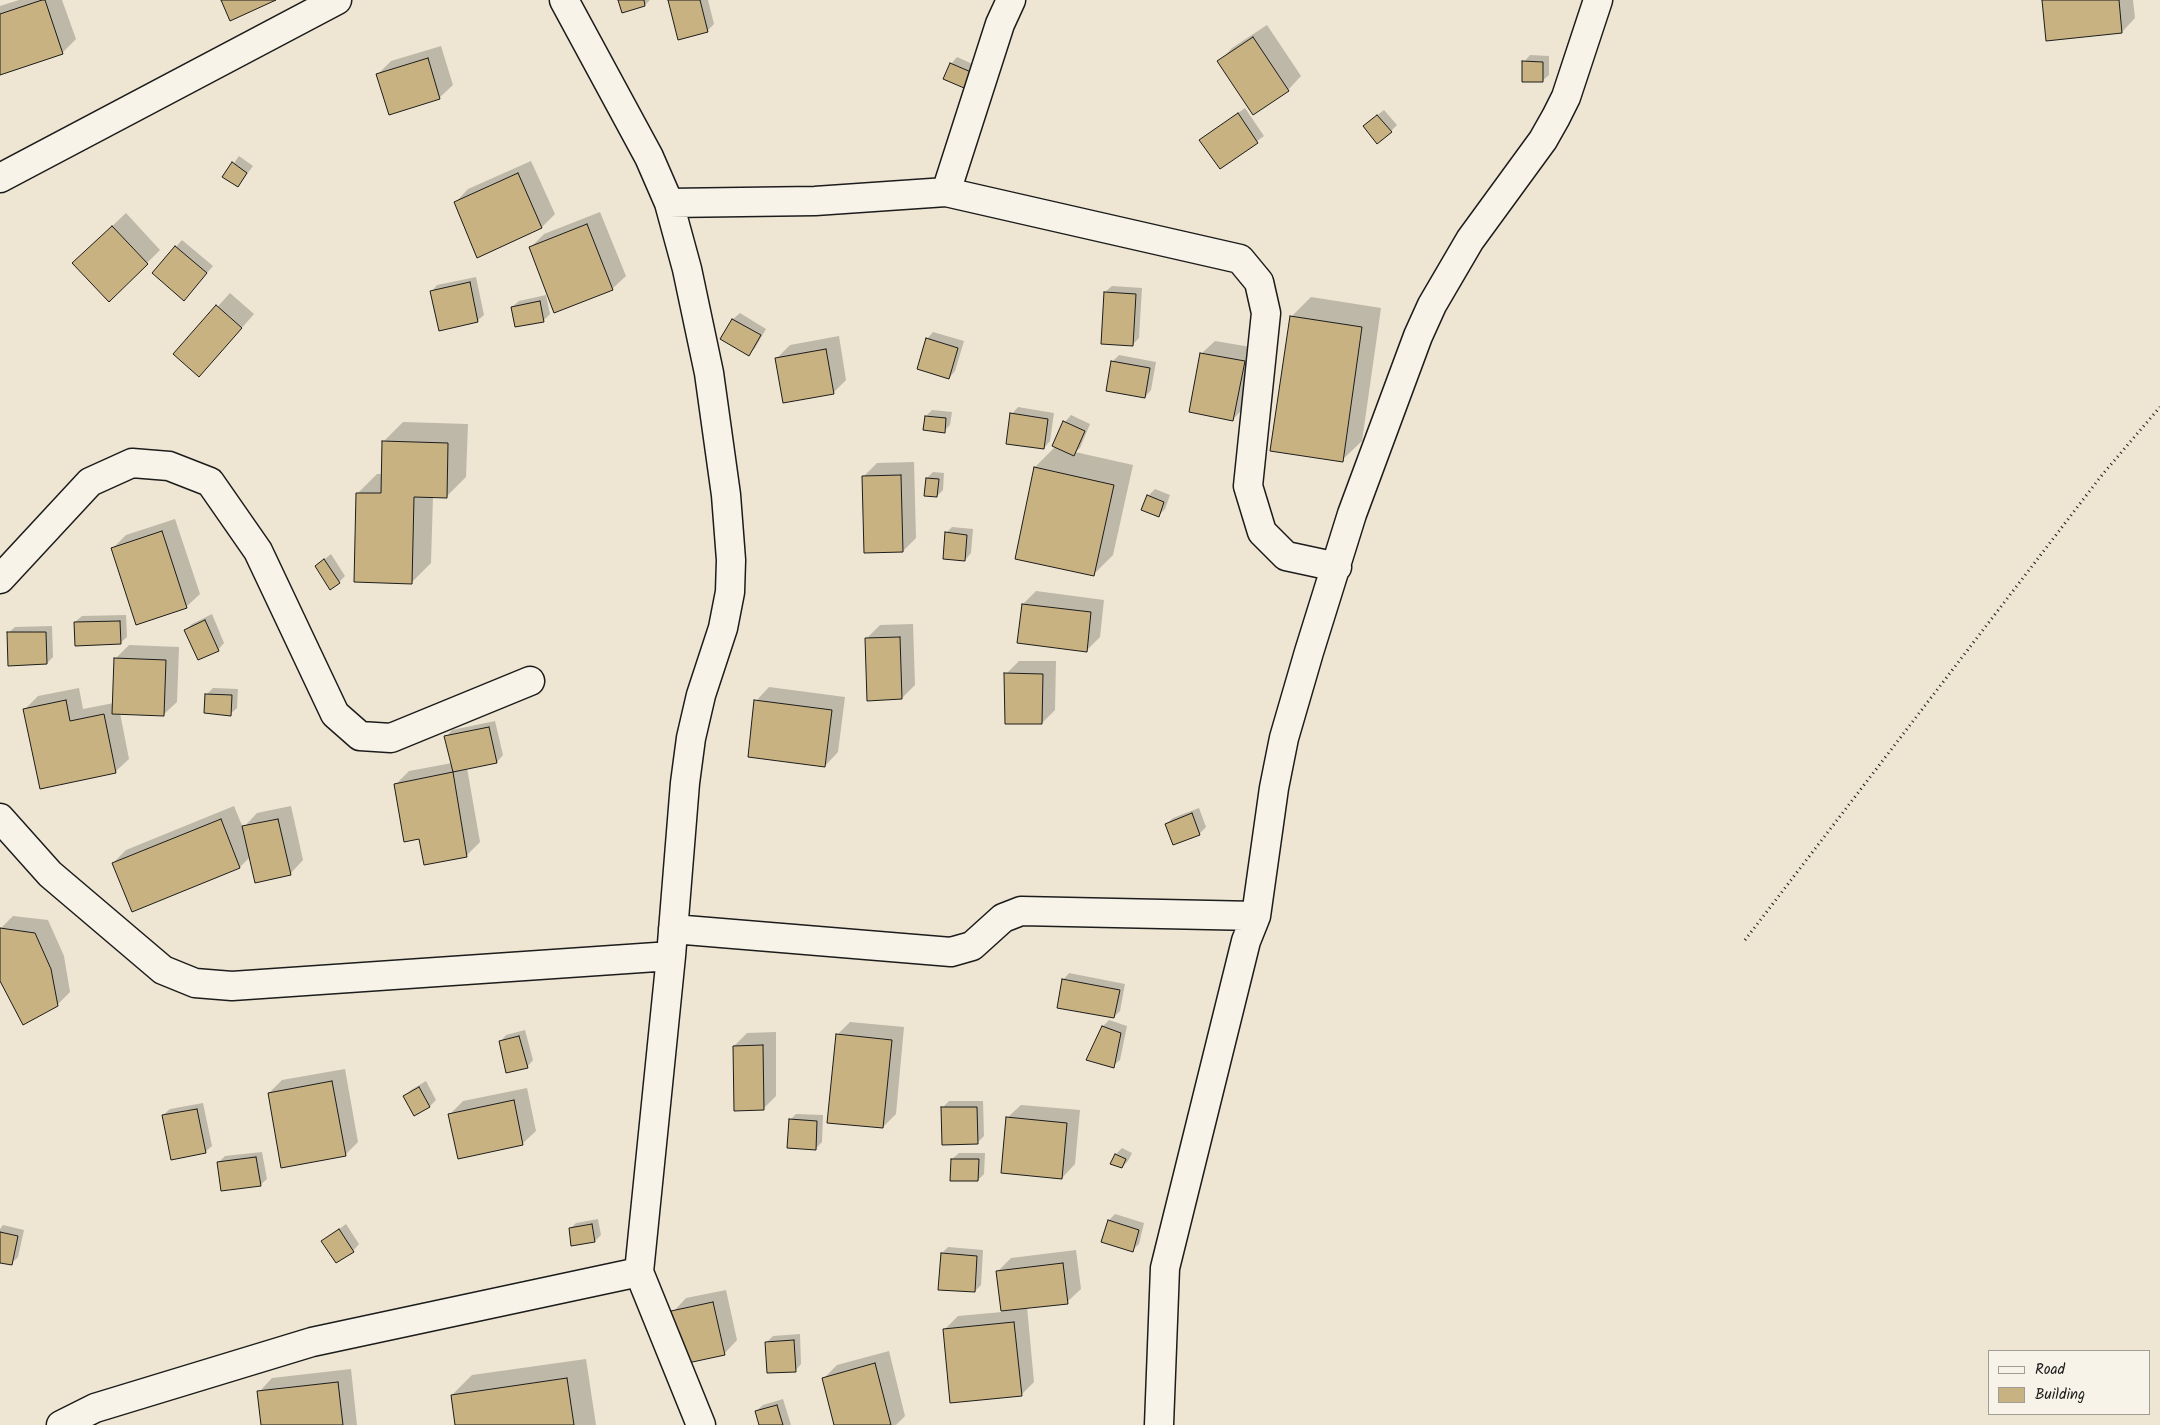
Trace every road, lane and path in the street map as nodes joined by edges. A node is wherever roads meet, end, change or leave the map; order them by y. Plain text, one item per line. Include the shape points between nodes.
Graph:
1 (337, 0) edge
2 (564, 0) edge
3 (1011, 0) edge
4 (1598, 0) edge
5 (0, 178) edge
6 (946, 192) junction
7 (670, 203) junction
8 (2160, 407) edge
9 (1336, 567) junction
10 (0, 579) edge
11 (530, 681) dead end
12 (0, 818) edge
13 (1256, 916) junction
14 (1745, 940) dead end
15 (672, 942) junction
16 (639, 1272) junction
17 (61, 1425) edge
18 (701, 1425) edge
19 (1159, 1425) edge

1 - 5 street
2 - 7 street via 649,157
3 - 6 street via 1000,24
4 - 9 street via 1566,97 1556,117 1543,140 1470,240 1432,305 1352,514
6 - 7 street via 815,201
6 - 9 street via 1240,259 1259,282 1266,313 1248,486 1262,532 1286,556
7 - 15 street via 709,373 726,495 731,560 730,592 723,628 691,738
8 - 14 path via 2102,475
9 - 13 street via 1284,738
10 - 11 street via 90,482 132,463 169,466 210,482 258,551 335,714 360,736 391,738
12 - 15 street via 50,874 156,964 195,983 232,986
13 - 15 street via 1021,911 1003,918 972,946 952,952
13 - 19 street via 1246,941 1165,1268
15 - 16 street
16 - 17 street via 312,1342 95,1408
16 - 18 street

